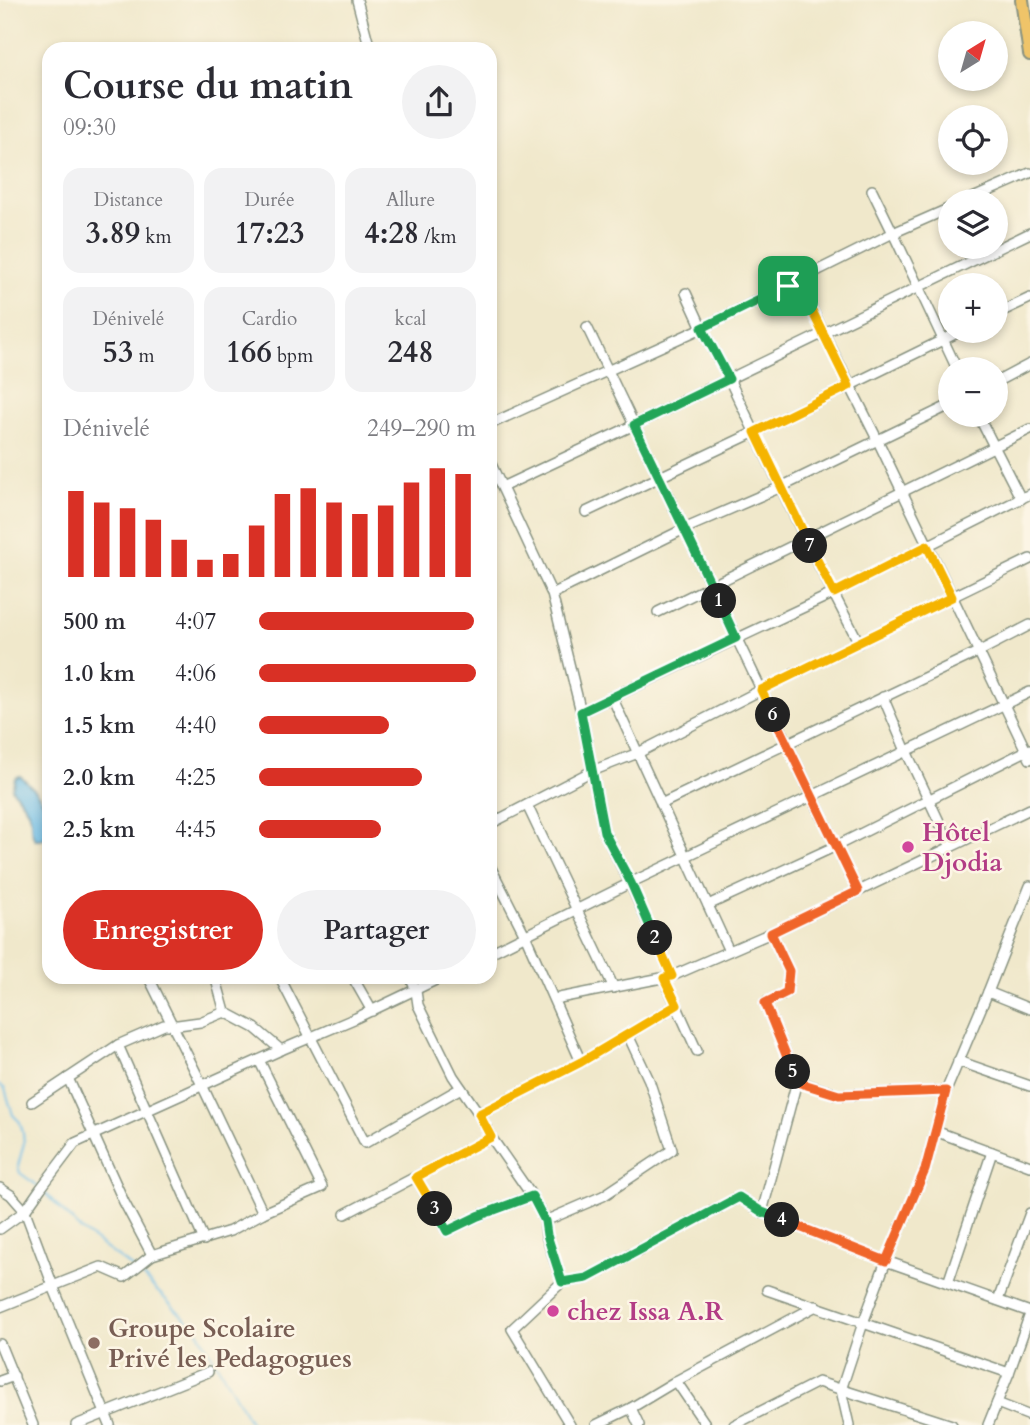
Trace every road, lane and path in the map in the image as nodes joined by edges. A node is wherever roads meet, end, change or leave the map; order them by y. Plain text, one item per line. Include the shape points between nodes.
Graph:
1 (357, 0) edge
2 (1022, 0) edge
3 (368, 42) edge
4 (1030, 54) edge
5 (1030, 173) edge
6 (993, 189) edge
7 (872, 190) dead end
8 (938, 213) edge
9 (893, 233) junction
10 (1030, 233) edge
11 (798, 282) junction
12 (917, 287) junction
13 (686, 293) dead end
14 (1030, 298) edge
15 (1008, 308) edge
16 (587, 327) dead end
17 (702, 328) junction
18 (938, 331) edge
19 (823, 333) junction
20 (938, 341) edge
21 (1030, 364) edge
22 (607, 371) junction
23 (1008, 376) edge
24 (729, 379) junction
25 (849, 386) junction
26 (938, 411) edge
27 (497, 421) edge
28 (634, 425) junction
29 (984, 427) edge
30 (1030, 429) edge
31 (755, 432) junction
32 (878, 441) junction
33 (994, 447) junction
34 (497, 477) edge
35 (659, 478) junction
36 (502, 487) junction
37 (781, 487) junction
38 (902, 493) junction
39 (1026, 496) edge
40 (586, 512) dead end
41 (684, 529) junction
42 (806, 540) junction
43 (927, 546) junction
44 (1030, 559) edge
45 (712, 586) junction
46 (834, 593) junction
47 (552, 594) junction
48 (952, 597) junction
49 (658, 612) dead end
50 (1030, 625) edge
51 (736, 638) junction
52 (859, 643) junction
53 (978, 652) junction
54 (761, 690) junction
55 (1030, 692) edge
56 (612, 697) junction
57 (883, 697) junction
58 (1004, 704) junction
59 (581, 712) junction
60 (786, 743) junction
61 (906, 751) junction
62 (638, 753) junction
63 (1029, 753) edge
64 (592, 771) junction
65 (812, 797) junction
66 (929, 800) junction
67 (661, 804) junction
68 (527, 805) junction
69 (1030, 809) edge
70 (497, 820) edge
71 (836, 846) junction
72 (951, 847) junction
73 (686, 858) junction
74 (497, 880) edge
75 (631, 883) junction
76 (1030, 886) edge
77 (858, 891) junction
78 (708, 905) junction
79 (576, 910) junction
80 (771, 933) junction
81 (525, 935) junction
82 (497, 949) edge
83 (729, 951) junction
84 (668, 977) junction
85 (152, 984) edge
86 (217, 984) edge
87 (284, 984) edge
88 (357, 984) edge
89 (413, 984) edge
90 (429, 984) edge
91 (614, 988) junction
92 (416, 991) junction
93 (988, 992) junction
94 (554, 999) junction
95 (677, 1005) junction
96 (1030, 1009) edge
97 (372, 1011) junction
98 (225, 1012) junction
99 (172, 1025) junction
100 (628, 1035) junction
101 (310, 1038) junction
102 (118, 1045) junction
103 (281, 1050) junction
104 (697, 1051) dead end
105 (259, 1060) junction
106 (581, 1062) junction
107 (958, 1062) junction
108 (68, 1078) junction
109 (797, 1082) junction
110 (202, 1085) junction
111 (1030, 1086) edge
112 (461, 1088) junction
113 (946, 1091) junction
114 (32, 1102) dead end
115 (148, 1110) junction
116 (479, 1114) junction
117 (935, 1131) junction
118 (94, 1135) junction
119 (491, 1137) junction
120 (992, 1152) junction
121 (1030, 1166) edge
122 (416, 1177) junction
123 (0, 1188) edge
124 (532, 1196) junction
125 (25, 1211) junction
126 (762, 1212) junction
127 (263, 1213) junction
128 (1030, 1213) edge
129 (345, 1214) dead end
130 (545, 1221) junction
131 (0, 1228) edge
132 (204, 1240) junction
133 (152, 1255) junction
134 (886, 1261) junction
135 (562, 1282) junction
136 (947, 1283) junction
137 (53, 1286) junction
138 (767, 1290) dead end
139 (998, 1300) junction
140 (816, 1306) junction
141 (0, 1307) edge
142 (1030, 1313) edge
143 (863, 1323) junction
144 (0, 1344) edge
145 (208, 1372) dead end
146 (1009, 1373) junction
147 (13, 1376) junction
148 (0, 1381) edge
149 (676, 1381) junction
150 (841, 1390) junction
151 (997, 1403) junction
152 (631, 1408) junction
153 (106, 1415) junction
154 (1030, 1416) edge
155 (33, 1425) edge
156 (76, 1425) edge
157 (110, 1425) edge
158 (570, 1425) edge
159 (596, 1425) edge
160 (639, 1425) edge
161 (706, 1425) edge
162 (734, 1425) edge
163 (849, 1425) edge
164 (951, 1425) edge
165 (988, 1425) edge

1 - 3 street
2 - 4 main road
5 - 6 street
7 - 9 street
8 - 9 street
9 - 11 street
9 - 12 street
10 - 12 street
11 - 17 street
11 - 19 street
12 - 18 street
12 - 19 street
13 - 17 street
14 - 15 street
16 - 22 street
17 - 22 street
17 - 24 street
19 - 24 street
19 - 25 street
20 - 25 street
21 - 23 street
22 - 27 street
22 - 28 street
24 - 28 street
24 - 31 street
25 - 31 street
25 - 32 street
26 - 32 street
28 - 35 street
28 - 36 street
29 - 33 street
30 - 33 street
31 - 35 street
31 - 37 street
32 - 37 street
32 - 38 street
33 - 38 street
33 - 39 street
34 - 36 street
35 - 40 street
35 - 41 street
36 - 47 street
37 - 41 street
37 - 42 street
38 - 42 street
38 - 43 street
39 - 43 street
41 - 45 street
41 - 47 street
42 - 45 street
42 - 46 street
43 - 46 street
43 - 48 street
44 - 48 street
45 - 49 street
45 - 51 street
46 - 51 street
46 - 52 street
47 - 59 street
48 - 52 street
48 - 53 street
50 - 53 street
51 - 54 street
51 - 56 street
52 - 54 street
53 - 57 street
53 - 58 street
54 - 60 street
54 - 62 street
55 - 58 street
56 - 59 street
56 - 62 street
57 - 60 street
57 - 61 street
58 - 61 street
58 - 63 street
59 - 64 street
60 - 65 street
60 - 67 street
61 - 65 street
61 - 66 street
62 - 64 street
62 - 67 street
63 - 66 street
64 - 68 street
64 - 75 street via 604,832
65 - 71 street
65 - 73 street
66 - 71 street
66 - 72 street
67 - 73 street
68 - 70 street
68 - 79 street
69 - 72 street
71 - 77 street
71 - 78 street
72 - 77 street
73 - 75 street
73 - 78 street
74 - 81 street
75 - 79 street
75 - 84 street
76 - 93 street
77 - 80 street
78 - 83 street
79 - 81 street
79 - 91 street
80 - 83 street
80 - 109 street via 789,971 787,992 765,1003
81 - 82 street
81 - 94 street
83 - 84 street
84 - 91 street
84 - 95 street
85 - 99 street
86 - 98 street
87 - 101 street
88 - 97 street
89 - 92 street
90 - 92 street
91 - 94 street
92 - 97 street
92 - 112 street via 418,1005
93 - 96 street
93 - 107 street
94 - 106 street
95 - 100 street
95 - 104 street
97 - 101 street
98 - 99 street via 201,1022
98 - 103 street via 255,1028
99 - 102 street via 164,1024
99 - 110 street
100 - 106 street
100 - 130 street via 649,1080 672,1150 603,1196
101 - 103 street
101 - 112 street via 365,1143
102 - 108 street
102 - 115 street
103 - 105 street
105 - 110 street
105 - 127 street via 322,1187
106 - 116 street
107 - 111 street
107 - 113 street
108 - 114 street
108 - 118 street
109 - 113 street via 839,1095
109 - 126 street
110 - 115 street
110 - 127 street
112 - 116 street
113 - 117 street
115 - 118 street
115 - 132 street
116 - 119 street
117 - 120 street
117 - 134 street via 925,1170
118 - 125 street via 75,1143
118 - 133 street
119 - 122 street
119 - 124 street
120 - 121 street
120 - 136 street
122 - 124 street via 447,1231
122 - 129 street
123 - 125 street
124 - 130 street
125 - 131 street
125 - 137 street
126 - 134 street
126 - 135 street via 739,1197 587,1278
127 - 132 street
128 - 139 street
130 - 135 street
132 - 133 street
133 - 137 street via 124,1277 102,1267
134 - 136 street
134 - 143 street
135 - 158 street via 512,1329
136 - 139 street
137 - 141 street
137 - 153 street
138 - 140 street
139 - 142 street
140 - 143 street
140 - 149 street
142 - 146 street
143 - 146 street
143 - 150 street
144 - 147 street
145 - 153 street
146 - 151 street
147 - 148 street
147 - 155 street
149 - 152 street
149 - 161 street
150 - 162 street via 818,1382
150 - 163 street
150 - 164 street
151 - 154 street
151 - 165 street
152 - 159 street
152 - 160 street
153 - 156 street
153 - 157 street

